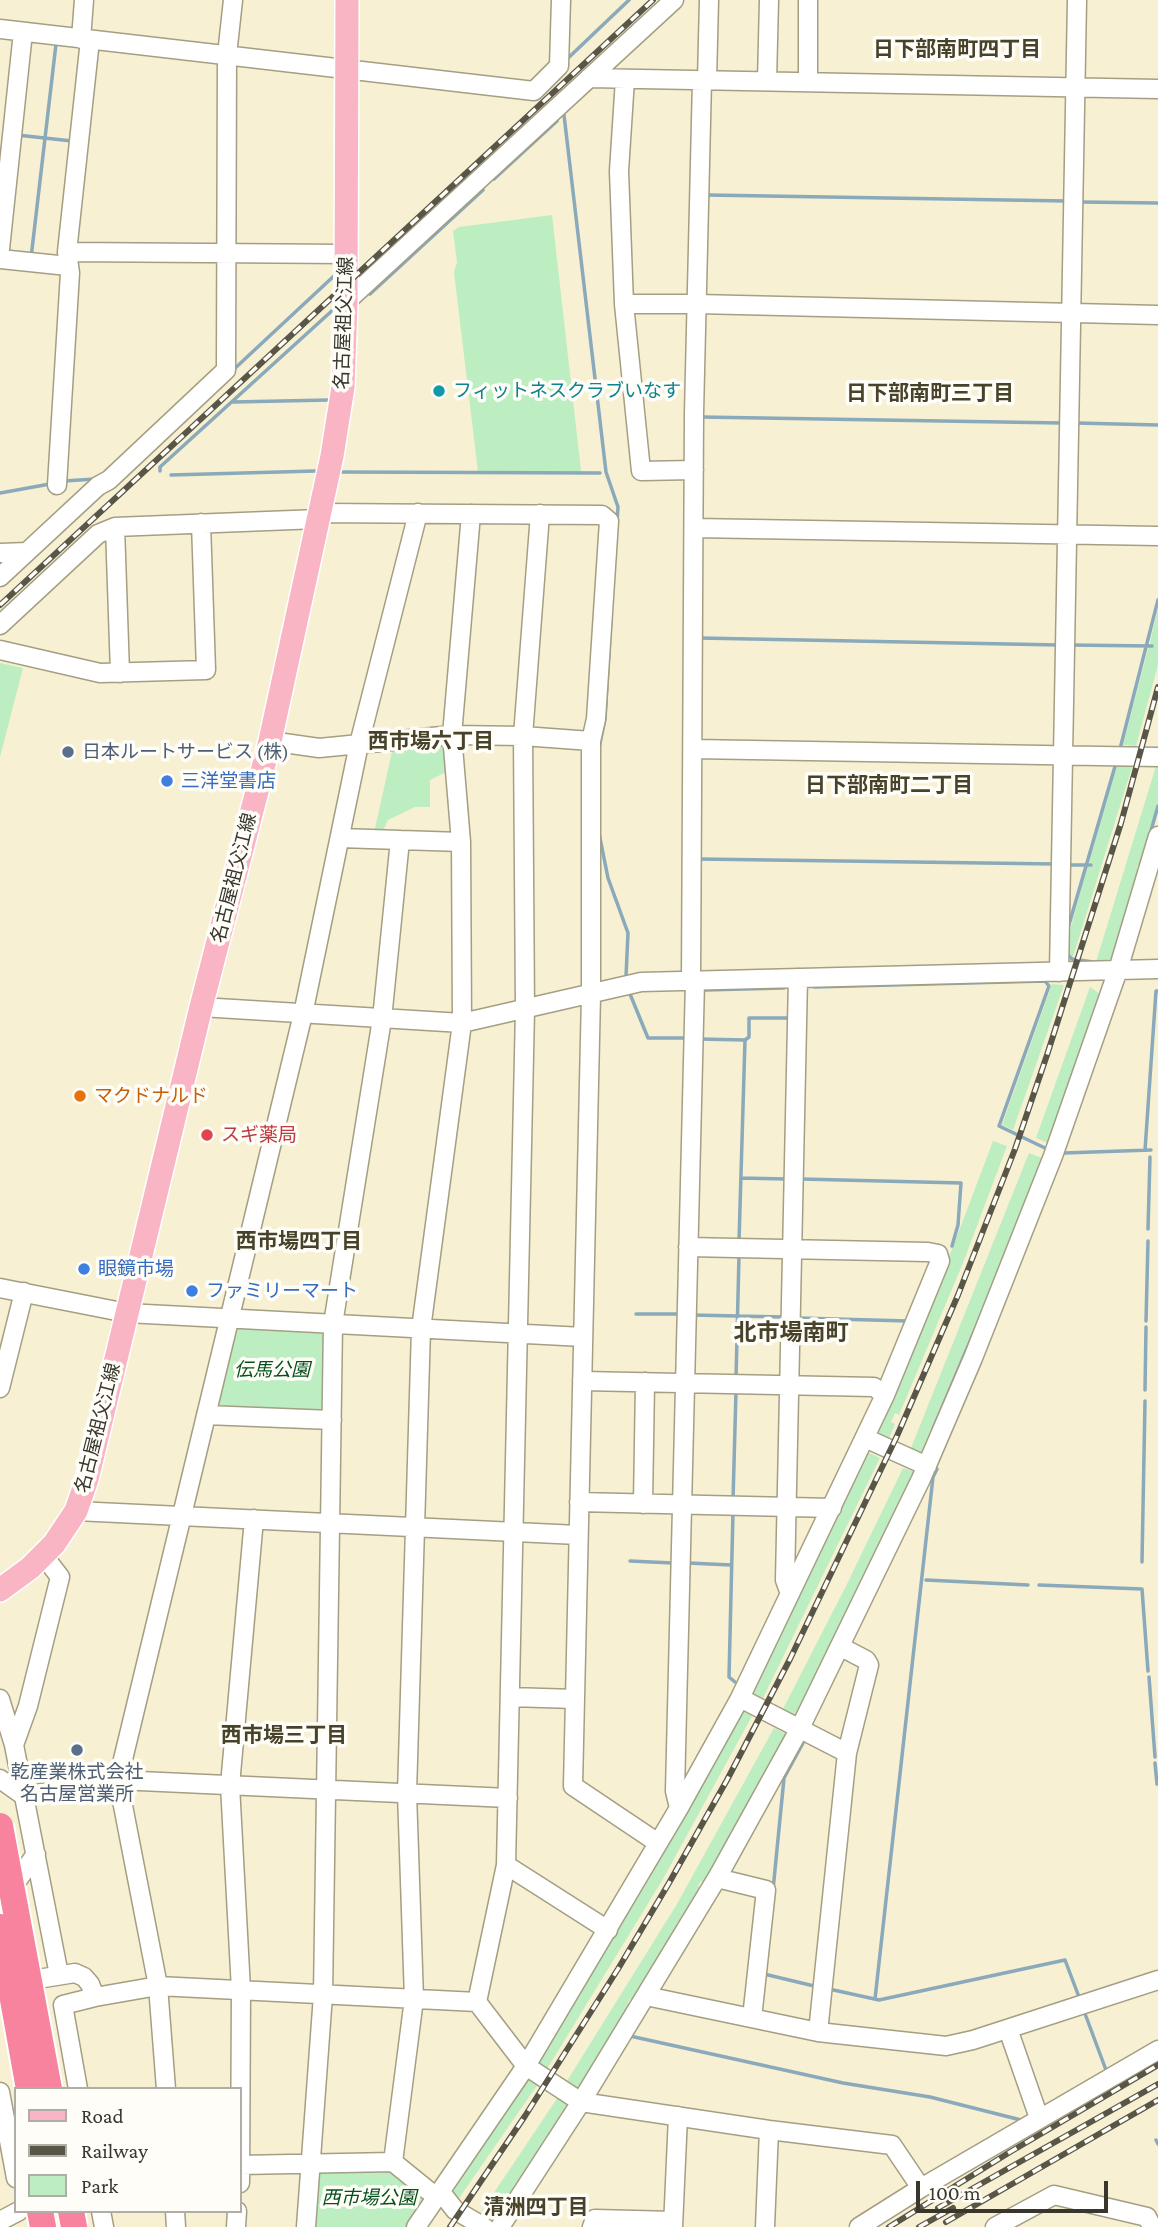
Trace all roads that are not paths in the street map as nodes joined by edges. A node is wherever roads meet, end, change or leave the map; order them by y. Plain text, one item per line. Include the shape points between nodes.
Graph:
1 (84, 0) edge
2 (233, 0) edge
3 (347, 0) edge
4 (561, 0) edge
5 (674, 0) edge
6 (709, 0) edge
7 (769, 0) edge
8 (808, 0) edge
9 (1077, 0) edge
10 (0, 29) edge
11 (23, 32) junction
12 (86, 39) junction
13 (227, 55) junction
14 (347, 69) junction
15 (589, 78) junction
16 (625, 79) junction
17 (704, 80) junction
18 (767, 81) junction
19 (808, 82) junction
20 (1074, 87) junction
21 (1158, 89) edge
22 (0, 249) edge
23 (228, 254) junction
24 (347, 254) junction
25 (0, 259) edge
26 (67, 259) junction
27 (346, 303) junction
28 (624, 304) junction
29 (697, 304) junction
30 (1071, 313) junction
31 (1158, 315) edge
32 (694, 470) junction
33 (57, 485) dead end
34 (418, 513) junction
35 (471, 514) junction
36 (540, 514) junction
37 (319, 516) junction
38 (201, 523) junction
39 (114, 527) junction
40 (694, 528) junction
41 (1068, 534) junction
42 (1158, 536) edge
43 (27, 552) junction
44 (0, 553) edge
45 (0, 577) edge
46 (0, 625) edge
47 (0, 650) edge
48 (120, 673) junction
49 (452, 735) junction
50 (523, 736) junction
51 (270, 740) junction
52 (591, 741) junction
53 (359, 744) junction
54 (693, 749) junction
55 (1065, 756) junction
56 (1158, 757) edge
57 (1158, 836) edge
58 (340, 838) junction
59 (400, 840) junction
60 (461, 842) junction
61 (1158, 969) edge
62 (1118, 970) junction
63 (1059, 972) junction
64 (799, 978) junction
65 (693, 981) junction
66 (591, 995) junction
67 (201, 1007) junction
68 (525, 1010) junction
69 (303, 1014) junction
70 (382, 1018) junction
71 (462, 1023) junction
72 (688, 1247) junction
73 (792, 1249) junction
74 (0, 1287) edge
75 (24, 1292) junction
76 (127, 1313) junction
77 (229, 1319) junction
78 (333, 1324) junction
79 (421, 1329) junction
80 (518, 1334) junction
81 (583, 1337) junction
82 (582, 1381) junction
83 (645, 1382) junction
84 (685, 1383) junction
85 (789, 1385) junction
86 (0, 1388) edge
87 (885, 1395) junction
88 (206, 1415) junction
89 (332, 1420) junction
90 (866, 1438) junction
91 (927, 1466) junction
92 (579, 1502) junction
93 (643, 1504) junction
94 (682, 1505) junction
95 (787, 1507) junction
96 (832, 1508) junction
97 (76, 1511) junction
98 (181, 1516) junction
99 (254, 1519) junction
100 (331, 1523) junction
101 (415, 1527) junction
102 (514, 1532) junction
103 (578, 1535) junction
104 (43, 1555) junction
105 (0, 1590) edge
106 (790, 1594) junction
107 (841, 1647) junction
108 (510, 1697) junction
109 (740, 1698) junction
110 (0, 1699) edge
111 (575, 1699) junction
112 (800, 1728) junction
113 (14, 1745) junction
114 (847, 1753) junction
115 (0, 1779) edge
116 (117, 1780) junction
117 (229, 1785) junction
118 (327, 1789) junction
119 (407, 1793) junction
120 (24, 1796) junction
121 (508, 1798) junction
122 (679, 1808) junction
123 (0, 1826) edge
124 (658, 1843) junction
125 (36, 1854) junction
126 (506, 1865) junction
127 (718, 1878) junction
128 (0, 1905) edge
129 (0, 1927) edge
130 (608, 1930) junction
131 (59, 1975) junction
132 (1158, 1980) edge
133 (0, 1986) edge
134 (159, 1986) junction
135 (241, 1990) junction
136 (0, 1993) edge
137 (323, 1994) junction
138 (646, 1996) junction
139 (95, 1997) junction
140 (414, 1999) junction
141 (477, 2002) junction
142 (752, 2018) junction
143 (1008, 2029) junction
144 (818, 2032) junction
145 (1158, 2050) edge
146 (526, 2066) junction
147 (18, 2087) edge
148 (29, 2087) edge
149 (48, 2087) edge
150 (78, 2087) edge
151 (166, 2087) edge
152 (241, 2087) edge
153 (0, 2092) edge
154 (14, 2100) edge
155 (581, 2102) junction
156 (4, 2116) junction
157 (678, 2116) junction
158 (1039, 2118) junction
159 (769, 2130) junction
160 (393, 2162) junction
161 (313, 2163) junction
162 (242, 2165) edge
163 (14, 2168) edge
164 (921, 2188) junction
165 (439, 2194) junction
166 (16, 2213) edge
167 (1152, 2220) edge
168 (0, 2221) edge
169 (673, 2224) edge
170 (306, 2227) edge
171 (416, 2227) edge
172 (484, 2227) edge
173 (499, 2227) edge
174 (592, 2227) edge
175 (765, 2227) edge
176 (859, 2227) edge
177 (995, 2227) edge

1 - 12 street
2 - 13 street
3 - 14 main road, 名古屋祖父江線
4 - 14 street via 559,66 534,91
5 - 15 street
6 - 17 street
7 - 18 street
8 - 19 street
9 - 20 street
10 - 11 street
11 - 12 street
11 - 22 street
12 - 13 street
12 - 26 street
13 - 14 street
13 - 23 street
14 - 24 main road, 名古屋祖父江線
15 - 16 street
15 - 27 street
16 - 17 street
16 - 28 street via 619,171
17 - 18 street
17 - 29 street
18 - 19 street
19 - 20 street
20 - 21 street
20 - 30 street
23 - 24 street
23 - 26 street
23 - 43 street via 226,370
24 - 27 main road, 名古屋祖父江線
25 - 26 street
26 - 33 street via 70,273
27 - 37 main road, 名古屋祖父江線 via 343,387
28 - 29 street
28 - 32 street via 641,471
29 - 30 street
29 - 32 street
30 - 31 street
30 - 41 street
32 - 40 street
34 - 35 street
34 - 37 street
34 - 53 street
35 - 36 street
35 - 49 street
36 - 50 street
36 - 52 street via 602,515 609,522
37 - 38 street
37 - 51 main road, 名古屋祖父江線
38 - 39 street
38 - 48 street via 206,670
39 - 46 street via 98,534
39 - 48 street
40 - 41 street
40 - 54 street
41 - 42 street
41 - 55 street
43 - 44 street
43 - 45 street
47 - 48 street via 100,673
49 - 50 street
49 - 53 street
49 - 60 street
50 - 52 street
50 - 68 street
51 - 53 street via 319,748
51 - 67 main road, 名古屋祖父江線
52 - 66 street
53 - 58 street
54 - 55 street
54 - 65 street
55 - 56 street
55 - 63 street
57 - 62 street
58 - 59 street
58 - 69 street
59 - 60 street
59 - 70 street
60 - 71 street
61 - 62 street
62 - 63 street
62 - 91 street via 1048,1169
63 - 64 street
64 - 65 street
64 - 73 street
65 - 66 street via 642,982
65 - 72 street
66 - 68 street
66 - 81 street
67 - 69 street
67 - 76 main road, 名古屋祖父江線
68 - 71 street
68 - 80 street
69 - 70 street
69 - 77 street
70 - 71 street
70 - 78 street
71 - 79 street
72 - 73 street
72 - 84 street
73 - 85 street
73 - 87 street via 938,1254 940,1261
74 - 75 street
75 - 76 street
75 - 86 street
76 - 77 street
76 - 97 main road, 名古屋祖父江線
77 - 78 street
77 - 88 street
78 - 79 street
78 - 89 street
79 - 80 street
79 - 101 street
80 - 81 street
80 - 102 street
81 - 82 street
82 - 83 street
82 - 92 street
83 - 84 street
83 - 93 street
84 - 85 street
84 - 94 street
85 - 87 street via 874,1387
85 - 95 street
87 - 90 street
88 - 89 street
88 - 98 street
89 - 100 street
90 - 91 street
90 - 96 street
91 - 107 street
92 - 93 street
92 - 103 street
93 - 94 street
94 - 95 street
94 - 122 street via 675,1791
95 - 96 street
95 - 106 street via 785,1580
96 - 106 street
97 - 98 street
97 - 104 main road, 名古屋祖父江線
98 - 99 street
98 - 116 street
99 - 100 street
99 - 117 street
100 - 101 street
100 - 118 street
101 - 102 street
101 - 119 street
102 - 103 street
102 - 108 street
103 - 111 street
104 - 105 main road, 名古屋祖父江線
104 - 113 street via 60,1577
106 - 109 street
107 - 112 street
107 - 114 street via 869,1665
108 - 111 street
108 - 121 street
109 - 112 street
109 - 122 street
110 - 113 street
111 - 124 street via 573,1786
112 - 114 street
112 - 127 street
113 - 120 street
114 - 144 street
115 - 120 street
116 - 117 street
116 - 120 street
116 - 134 street
117 - 118 street
117 - 135 street
118 - 119 street
118 - 137 street
119 - 121 street
119 - 140 street
120 - 125 street
121 - 126 street
122 - 124 street
123 - 149 highway, bridge
124 - 130 street
125 - 128 street
125 - 131 street
126 - 130 street
126 - 141 street
127 - 138 street
127 - 142 street via 766,1890
129 - 148 highway, bridge
130 - 146 street
131 - 133 street
131 - 139 street via 84,1977
132 - 143 street
134 - 135 street
134 - 139 street
134 - 151 street
135 - 137 street
135 - 152 street
136 - 147 highway
137 - 140 street
137 - 161 street
138 - 142 street
138 - 155 street
139 - 150 street via 63,2005
140 - 141 street
140 - 160 street
141 - 146 street
142 - 144 street
143 - 144 street via 946,2046
143 - 158 street
145 - 158 street
146 - 155 street
146 - 165 street
153 - 156 street
154 - 156 street
155 - 157 street
155 - 173 street
156 - 163 street
157 - 159 street
157 - 169 street
158 - 164 street
159 - 164 street via 892,2145
159 - 175 street
160 - 161 street
160 - 165 street
161 - 162 street
161 - 170 street
164 - 176 street
165 - 171 street
165 - 172 street
166 - 168 street
167 - 177 street via 1054,2195
169 - 174 street via 595,2219

